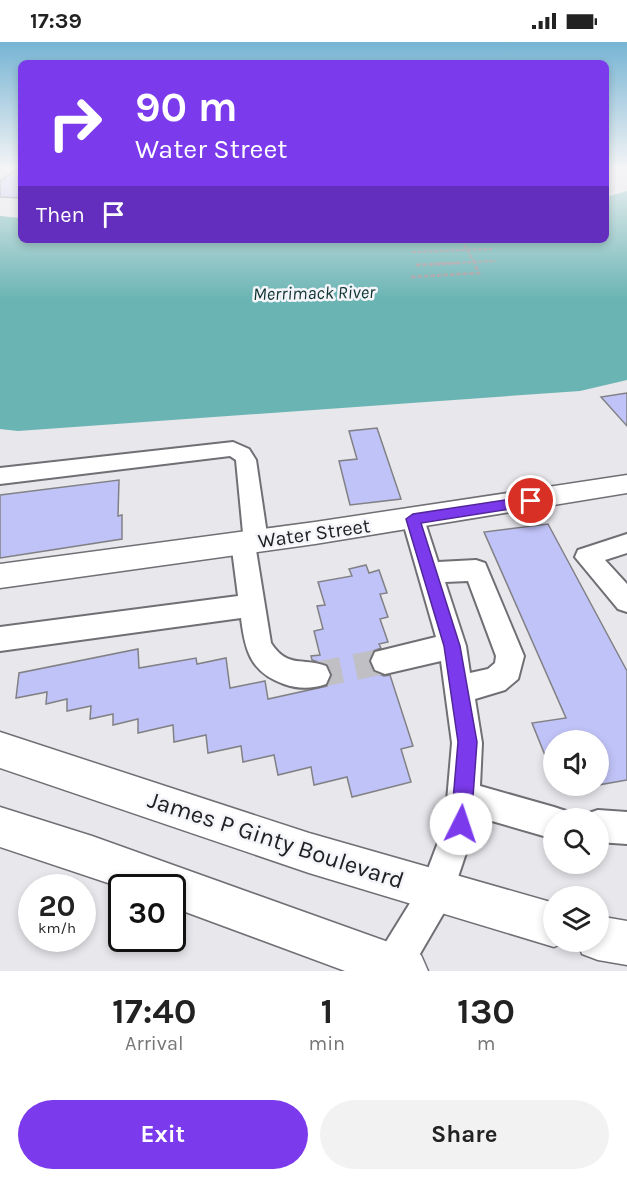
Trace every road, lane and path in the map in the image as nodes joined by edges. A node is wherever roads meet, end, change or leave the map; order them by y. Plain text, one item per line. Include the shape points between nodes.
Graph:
1 (464, 243) edge
2 (492, 249) dead end
3 (412, 252) dead end
4 (496, 261) dead end
5 (416, 264) dead end
6 (411, 277) dead end
7 (0, 476) edge
8 (627, 484) edge
9 (413, 519) junction
10 (250, 542) junction
11 (627, 543) edge
12 (430, 573) junction
13 (0, 576) edge
14 (627, 601) edge
15 (253, 605) junction
16 (0, 639) edge
17 (452, 646) junction
18 (385, 661) tunnel mouth
19 (316, 675) tunnel mouth
20 (459, 689) junction
21 (0, 750) edge
22 (463, 797) junction
23 (543, 820) edge
24 (0, 827) edge
25 (609, 827) edge
26 (627, 828) edge
27 (437, 892) junction
28 (543, 922) edge
29 (609, 940) edge
30 (627, 943) edge
31 (395, 969) edge

1 - 6 path via 479,273
2 - 3 path
4 - 5 path
7 - 10 street via 233,449 246,460
8 - 9 main road, Water Street
9 - 10 main road, Water Street
9 - 12 street
10 - 13 main road, Water Street
10 - 15 street
11 - 14 street via 586,557
12 - 17 street
12 - 20 street via 476,570 510,656 508,670 495,681
15 - 16 street
15 - 19 street via 258,644 264,657 286,674
17 - 18 street
17 - 20 street
20 - 22 street via 467,742
21 - 27 main road, James P Ginty Boulevard
22 - 23 street
22 - 27 street via 461,824
24 - 31 main road via 92,856
25 - 26 street
27 - 28 main road, James P Ginty Boulevard
27 - 31 street
29 - 30 main road

